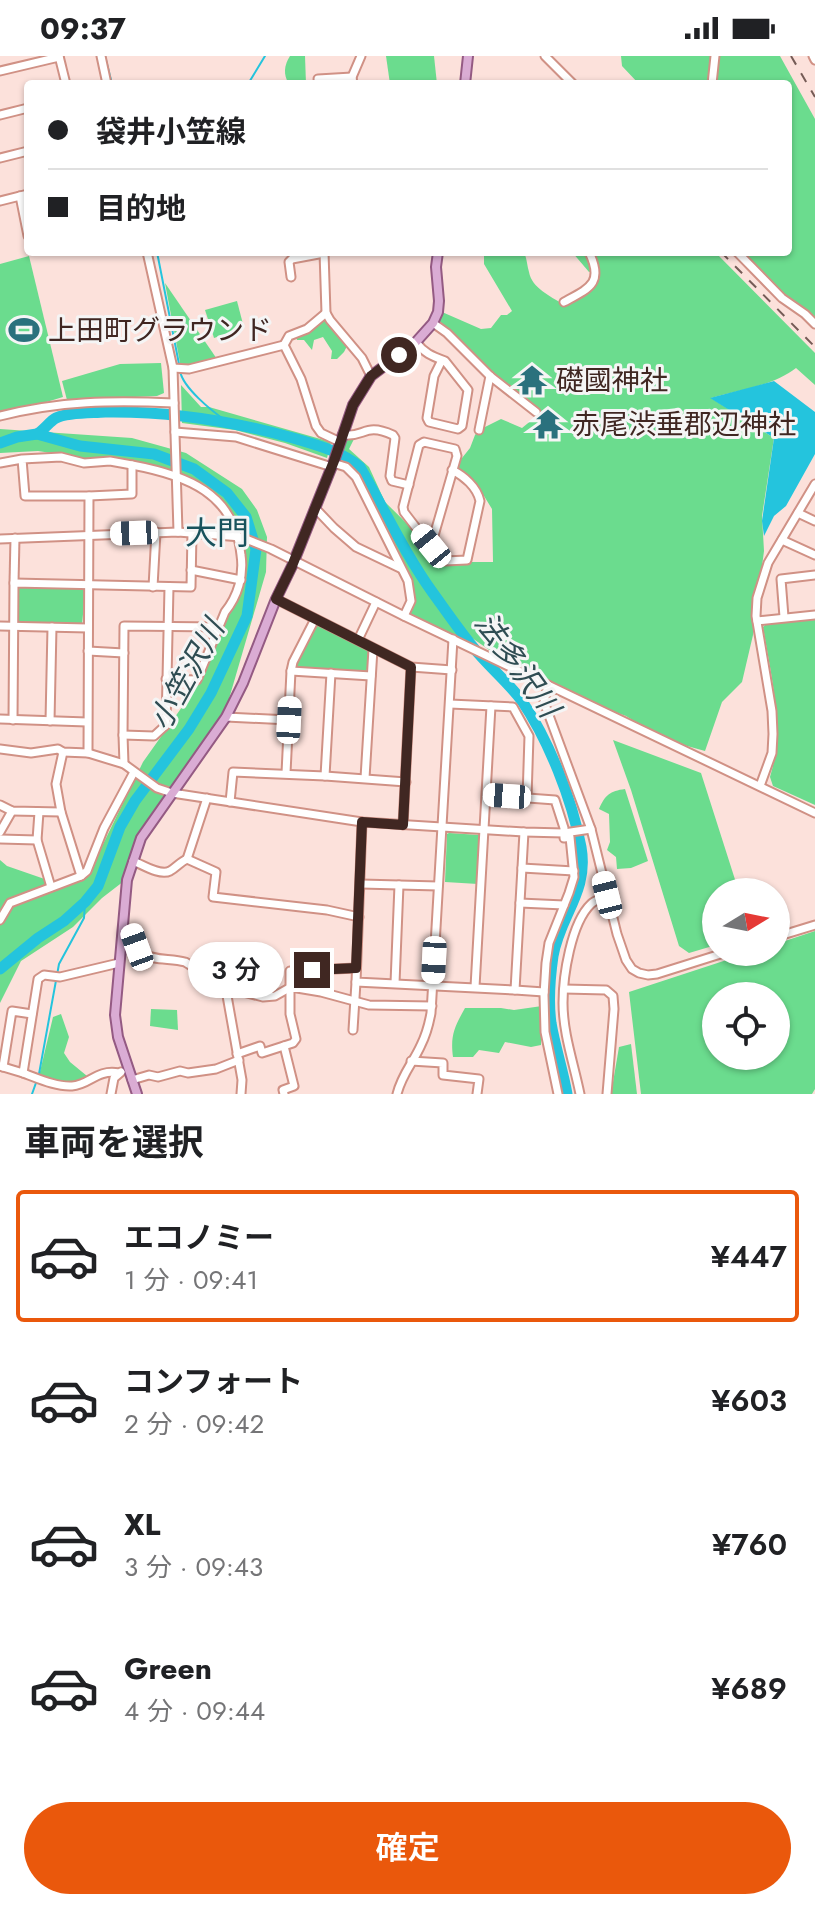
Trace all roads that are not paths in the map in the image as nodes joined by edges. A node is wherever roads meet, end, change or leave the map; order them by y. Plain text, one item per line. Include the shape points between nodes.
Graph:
1 (101, 56) edge
2 (361, 56) edge
3 (468, 56) edge
4 (545, 56) edge
5 (715, 56) edge
6 (59, 57) edge
7 (0, 71) edge
8 (318, 79) dead end
9 (65, 80) edge
10 (106, 80) edge
11 (352, 80) edge
12 (465, 80) edge
13 (569, 80) edge
14 (712, 80) edge
15 (24, 109) edge
16 (0, 115) edge
17 (24, 152) edge
18 (0, 158) edge
19 (24, 195) edge
20 (0, 201) edge
21 (148, 256) edge
22 (308, 256) edge
23 (324, 256) edge
24 (437, 256) edge
25 (591, 256) edge
26 (741, 256) edge
27 (291, 277) dead end
28 (564, 302) dead end
29 (326, 313) junction
30 (433, 323) junction
31 (815, 324) edge
32 (416, 342) junction
33 (284, 345) junction
34 (442, 360) junction
35 (173, 368) junction
36 (371, 376) junction
37 (490, 376) junction
38 (174, 404) junction
39 (536, 412) dead end
40 (0, 416) edge
41 (175, 428) junction
42 (479, 430) dead end
43 (341, 440) junction
44 (22, 459) junction
45 (0, 463) edge
46 (333, 463) junction
47 (132, 465) junction
48 (452, 470) junction
49 (176, 474) junction
50 (815, 484) edge
51 (409, 485) junction
52 (89, 496) junction
53 (315, 508) junction
54 (798, 513) junction
55 (815, 521) edge
56 (156, 532) junction
57 (178, 532) junction
58 (192, 532) junction
59 (90, 534) junction
60 (240, 537) junction
61 (15, 538) junction
62 (0, 539) edge
63 (782, 540) junction
64 (431, 546) junction
65 (815, 555) edge
66 (293, 561) junction
67 (401, 569) junction
68 (191, 570) junction
69 (815, 575) edge
70 (241, 580) junction
71 (14, 583) junction
72 (88, 586) junction
73 (153, 587) junction
74 (169, 587) junction
75 (276, 599) junction
76 (376, 602) junction
77 (815, 615) edge
78 (404, 616) junction
79 (784, 617) junction
80 (315, 619) junction
81 (757, 621) junction
82 (0, 626) edge
83 (15, 627) junction
84 (52, 627) junction
85 (168, 627) junction
86 (219, 627) junction
87 (88, 628) junction
88 (358, 640) junction
89 (453, 640) junction
90 (373, 649) junction
91 (88, 651) junction
92 (124, 653) junction
93 (411, 667) junction
94 (452, 670) junction
95 (291, 671) junction
96 (331, 673) junction
97 (371, 676) junction
98 (166, 679) junction
99 (548, 685) junction
100 (450, 704) junction
101 (491, 706) junction
102 (226, 717) junction
103 (0, 719) edge
104 (13, 720) junction
105 (289, 720) junction
106 (50, 721) junction
107 (87, 722) junction
108 (123, 735) junction
109 (0, 749) edge
110 (63, 752) junction
111 (88, 753) junction
112 (124, 764) junction
113 (135, 772) junction
114 (286, 773) junction
115 (325, 776) junction
116 (365, 778) junction
117 (406, 782) junction
118 (760, 786) junction
119 (172, 793) junction
120 (487, 795) junction
121 (207, 798) junction
122 (527, 798) junction
123 (230, 802) junction
124 (0, 805) edge
125 (12, 811) junction
126 (39, 812) junction
127 (61, 812) junction
128 (815, 813) edge
129 (362, 822) junction
130 (403, 825) junction
131 (442, 827) junction
132 (485, 829) junction
133 (589, 829) junction
134 (0, 832) edge
135 (524, 832) junction
136 (564, 833) junction
137 (0, 839) edge
138 (37, 840) junction
139 (187, 859) junction
140 (133, 861) junction
141 (522, 868) junction
142 (574, 871) junction
143 (81, 876) junction
144 (361, 884) junction
145 (399, 885) junction
146 (438, 886) junction
147 (51, 887) junction
148 (607, 895) junction
149 (520, 903) junction
150 (564, 905) junction
151 (359, 917) junction
152 (0, 920) edge
153 (815, 925) edge
154 (123, 928) junction
155 (790, 933) edge
156 (231, 956) dead end
157 (702, 960) edge
158 (119, 963) junction
159 (356, 968) junction
160 (356, 982) junction
161 (395, 983) junction
162 (222, 985) junction
163 (433, 985) junction
164 (475, 987) junction
165 (289, 989) junction
166 (564, 989) junction
167 (515, 990) junction
168 (544, 992) junction
169 (354, 1001) junction
170 (432, 1006) junction
171 (32, 1014) junction
172 (353, 1030) dead end
173 (284, 1046) junction
174 (238, 1057) junction
175 (411, 1061) junction
176 (127, 1066) junction
177 (2, 1067) edge
178 (23, 1073) junction
179 (119, 1073) junction
180 (132, 1080) junction
181 (111, 1094) edge
182 (137, 1094) edge
183 (241, 1094) edge
184 (284, 1094) edge
185 (397, 1094) edge
186 (477, 1094) edge
187 (558, 1094) edge
188 (580, 1094) edge
189 (607, 1094) edge

1 - 10 street
2 - 11 street
3 - 12 main road
4 - 13 street
5 - 14 street
6 - 7 street
6 - 9 street
8 - 11 street
15 - 16 street
17 - 18 street
19 - 20 street
21 - 35 street
22 - 27 street via 289,262
23 - 29 street
24 - 30 main road via 439,301
25 - 28 street via 594,282
26 - 31 street
29 - 33 street via 289,336
29 - 36 street
30 - 32 main road
30 - 37 street
32 - 34 street via 424,353
32 - 36 main road
33 - 35 street via 189,369
33 - 43 street via 316,426
34 - 34 street via 427,418 458,429 468,390
35 - 38 street
36 - 43 main road
37 - 39 street
37 - 42 street
38 - 40 street via 77,402
38 - 41 street
41 - 46 street via 236,437
41 - 49 street
43 - 46 main road
43 - 51 street via 374,428 393,435 390,476
44 - 45 street
44 - 47 street via 61,457
44 - 52 street via 25,496
46 - 53 main road
46 - 67 street via 356,477
47 - 49 street
47 - 52 street via 132,494
48 - 51 street via 455,449 424,442
48 - 64 street
48 - 64 street via 479,493 467,560 445,561
49 - 57 street
49 - 60 street via 224,508
50 - 54 street
51 - 64 street via 404,512
52 - 59 street
53 - 66 main road
53 - 67 street via 356,547
54 - 55 street
54 - 63 street
56 - 57 street
56 - 59 street
56 - 73 street
57 - 58 street
58 - 60 street
58 - 68 street
59 - 61 street
59 - 72 street
60 - 66 street
60 - 70 street
61 - 62 street
61 - 71 street
63 - 65 street
63 - 81 street via 761,580
66 - 75 main road
66 - 76 street
67 - 78 street via 411,601
68 - 70 street
68 - 74 street via 191,587
69 - 79 street via 781,579
70 - 86 street
71 - 72 street
71 - 83 street
72 - 73 street
72 - 87 street
73 - 74 street
74 - 85 street
75 - 80 street
75 - 102 main road
76 - 78 street
76 - 88 street
77 - 79 street
78 - 89 street
79 - 81 street
80 - 88 street
80 - 95 street
81 - 118 street via 773,734
82 - 83 street
83 - 84 street
83 - 104 street
84 - 87 street
84 - 106 street
85 - 86 street
85 - 92 street via 124,626
85 - 98 street
86 - 98 street via 197,680
87 - 91 street
88 - 90 street
89 - 94 street
89 - 99 street
90 - 93 street
90 - 97 street
91 - 92 street
91 - 107 street
92 - 108 street
93 - 94 street
93 - 117 street
94 - 100 street
95 - 96 street
95 - 105 street
96 - 97 street
96 - 115 street
97 - 116 street
98 - 108 street via 166,725 154,736
99 - 118 street
99 - 133 street via 544,702
100 - 101 street
100 - 131 street
101 - 120 street
101 - 122 street via 513,707 529,736
102 - 105 street
102 - 119 main road
103 - 104 street
104 - 106 street
105 - 114 street
106 - 107 street
107 - 111 street
108 - 112 street
109 - 110 street
110 - 111 street
110 - 127 street via 56,784
111 - 112 street
112 - 113 street
113 - 119 street
113 - 143 street
114 - 115 street
114 - 123 street via 233,772
115 - 116 street
116 - 117 street
117 - 130 street
118 - 128 street
119 - 121 street
119 - 140 main road via 141,838
120 - 122 street
120 - 132 street
121 - 123 street
121 - 139 street
122 - 136 street via 555,800
123 - 129 street
124 - 125 street
125 - 126 street
125 - 134 street
126 - 127 street
126 - 138 street
127 - 143 street
129 - 130 street
129 - 144 street
130 - 131 street
131 - 132 street
131 - 146 street
132 - 135 street
132 - 164 street
133 - 136 street
133 - 148 street
135 - 136 street
135 - 141 street
136 - 142 street via 564,838 570,837
137 - 138 street
138 - 147 street
139 - 140 street via 161,873
139 - 151 street via 216,872 213,897
140 - 154 main road
141 - 142 street
141 - 149 street
142 - 150 street
143 - 147 street
144 - 145 street
144 - 151 street
145 - 146 street
145 - 161 street
146 - 163 street
147 - 152 street via 10,903
148 - 157 street via 632,969 657,974
148 - 166 street via 591,904 575,929
149 - 150 street
149 - 167 street
150 - 168 street via 549,943
151 - 159 street
153 - 155 street
154 - 158 main road
154 - 162 street via 130,930 142,953 187,962
156 - 162 street
158 - 171 street via 60,977 44,975 38,979
158 - 176 main road via 115,1015
159 - 160 street
159 - 165 street via 290,971
160 - 161 street
160 - 169 street
161 - 163 street
162 - 165 street via 263,997
162 - 174 street
163 - 164 street
163 - 170 street
164 - 167 street
165 - 169 street
165 - 173 street via 296,1039
166 - 188 street via 569,1049
166 - 189 street via 606,990 613,996
167 - 168 street
168 - 187 street via 545,1032
169 - 170 street
169 - 172 street
170 - 175 street via 421,1047
171 - 177 street via 12,1011
171 - 178 street
173 - 174 street via 262,1053 260,1046
173 - 184 street via 294,1084
174 - 180 street via 216,1069
174 - 183 street
175 - 185 street
175 - 186 street via 443,1063 443,1075 479,1079
176 - 179 street
176 - 180 main road
177 - 178 street
178 - 179 street via 73,1086 108,1071
179 - 181 street
180 - 182 main road

